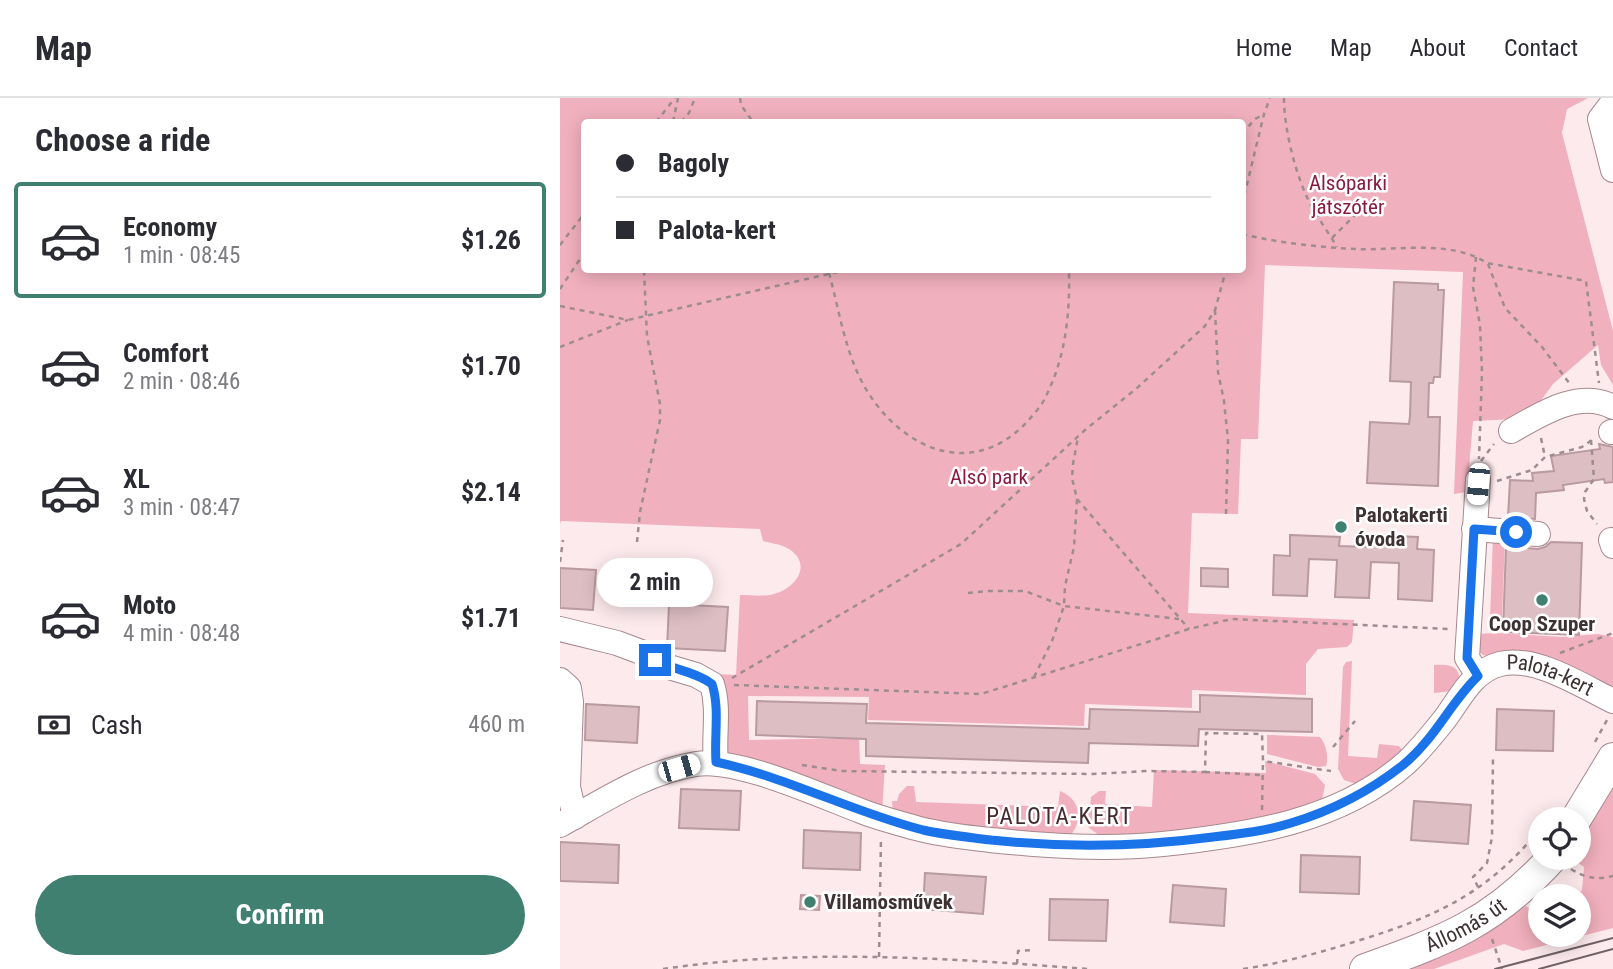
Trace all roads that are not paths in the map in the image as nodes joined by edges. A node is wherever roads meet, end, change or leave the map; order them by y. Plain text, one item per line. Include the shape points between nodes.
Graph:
1 (1613, 102) edge
2 (1613, 170) edge
3 (1600, 402) edge
4 (1511, 431) road end
5 (1478, 482) road end
6 (1474, 529) junction
7 (1538, 534) dead end
8 (560, 629) edge
9 (1478, 676) junction
10 (560, 680) edge
11 (1613, 701) edge
12 (1613, 758) edge
13 (716, 762) junction
14 (1583, 807) edge
15 (567, 821) edge
16 (1547, 870) edge
17 (1365, 969) edge

1 - 2 street via 1600,119
3 - 4 street via 1560,407
5 - 6 street
6 - 7 street
6 - 9 street via 1467,658
8 - 13 street via 617,643 712,684 717,699
9 - 11 street, Palota-kert via 1492,667 1524,663
9 - 13 street, Palota-kert via 1403,765 1341,805 1262,830 1161,844 1071,847 941,834
10 - 15 street, Palota-kert via 569,688 571,702
12 - 14 main road
13 - 15 street, Palota-kert via 640,781
16 - 17 main road, Állomás út via 1458,933

